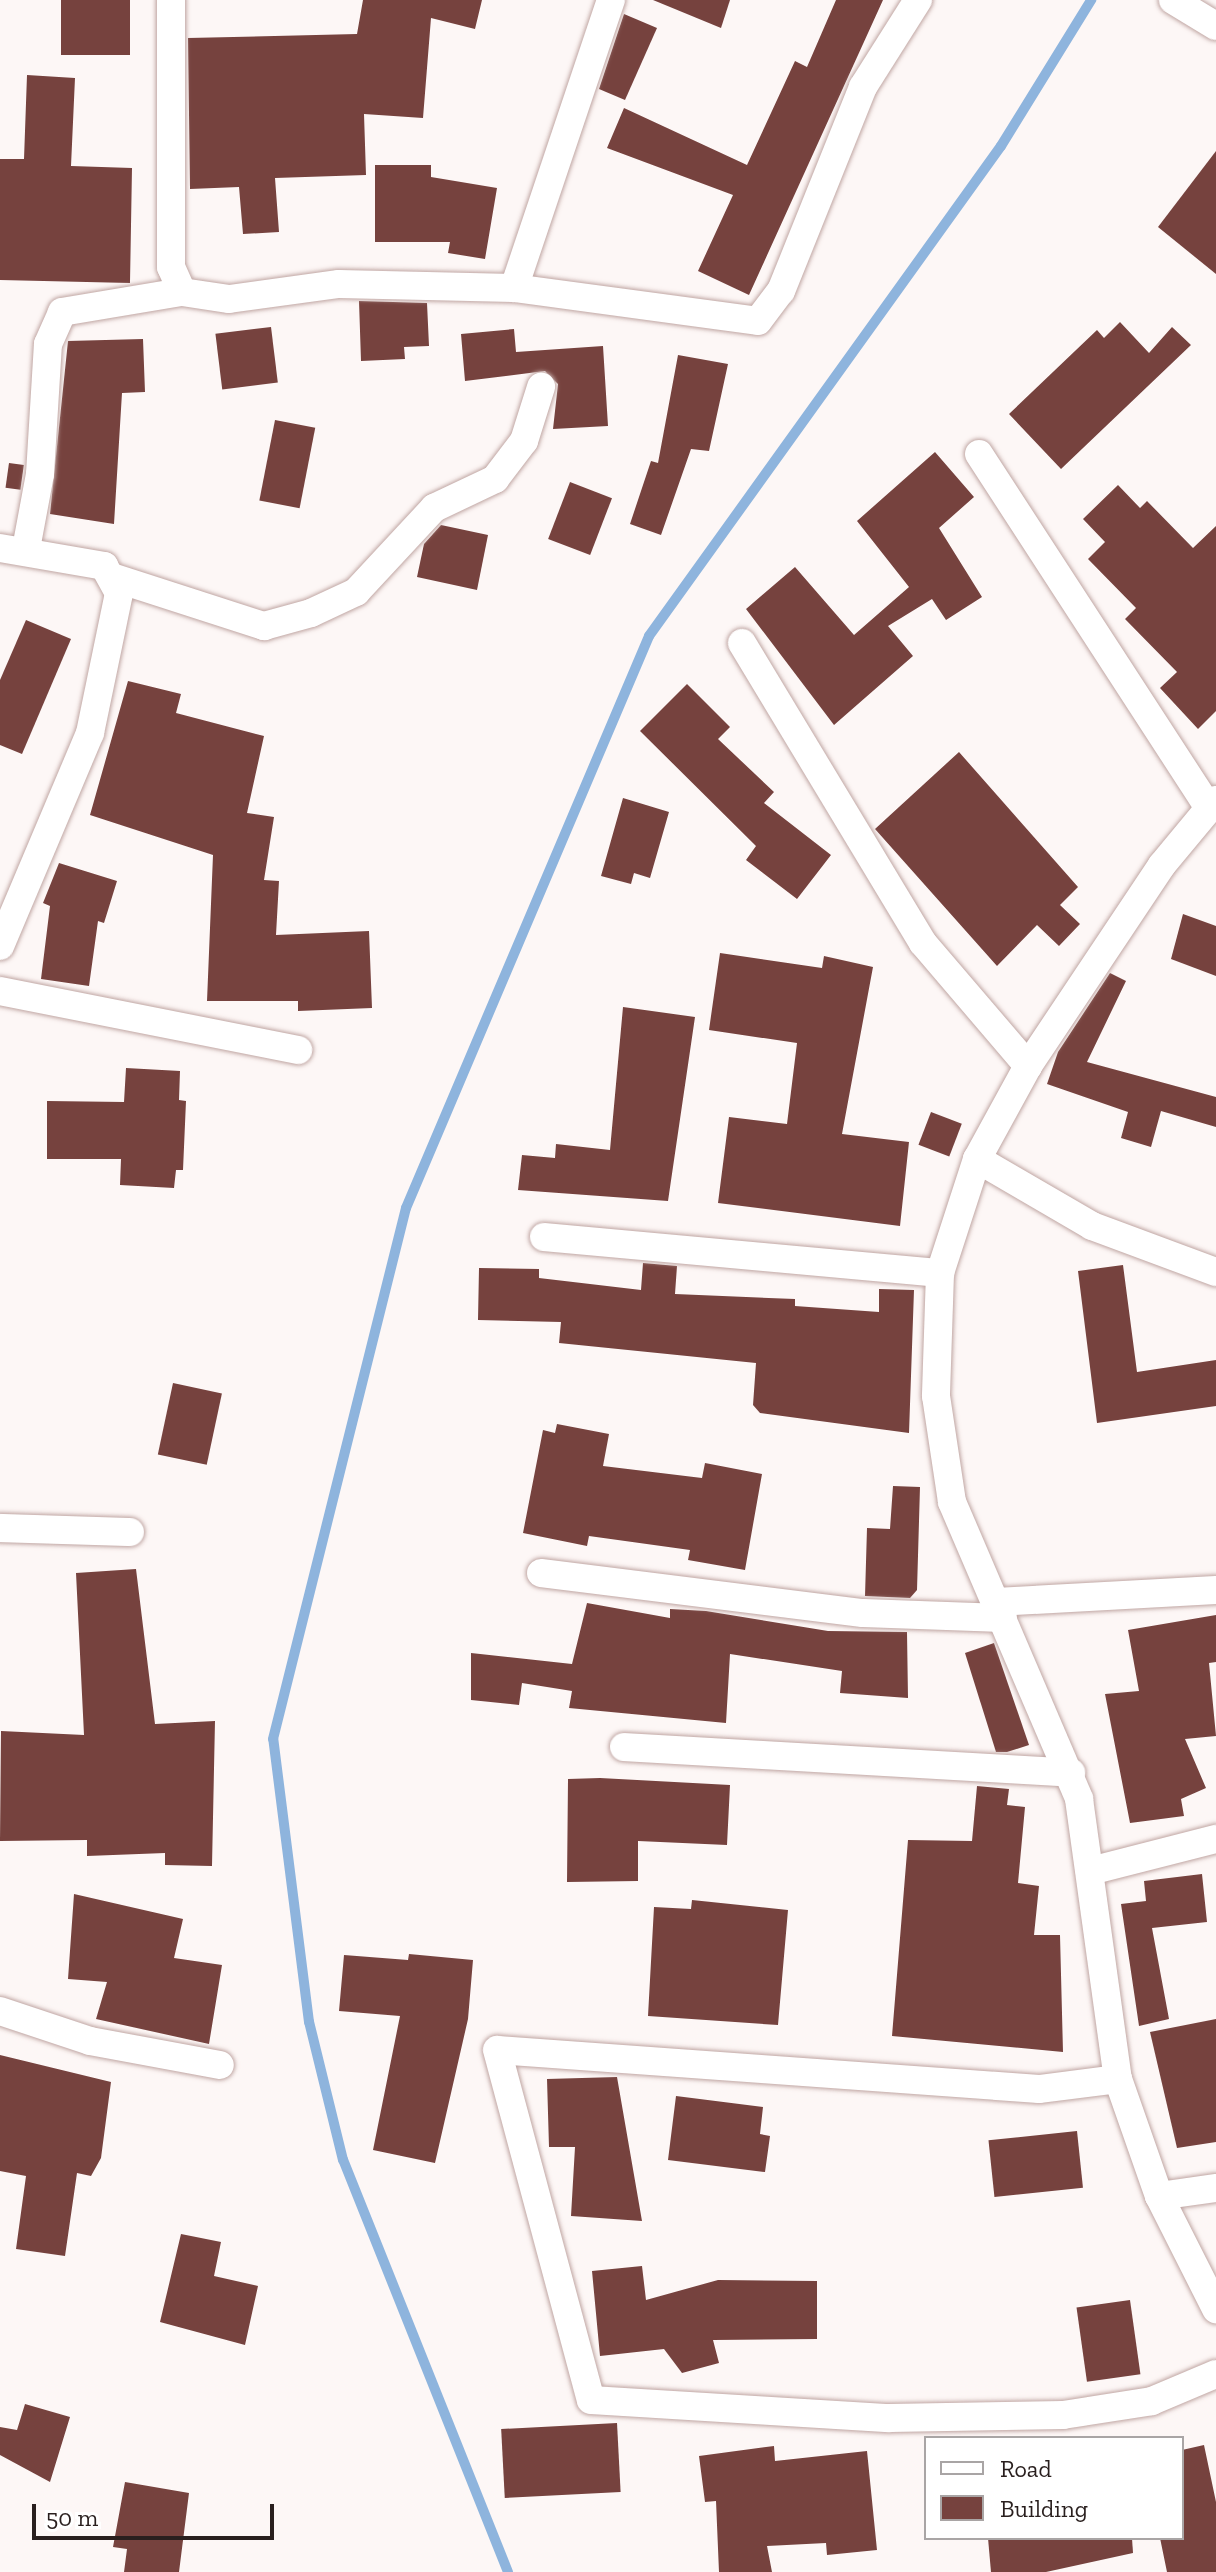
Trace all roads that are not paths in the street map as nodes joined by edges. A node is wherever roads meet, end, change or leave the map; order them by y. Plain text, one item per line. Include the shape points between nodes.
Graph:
1 (171, 0) edge
2 (611, 0) edge
3 (918, 0) edge
4 (1173, 0) edge
5 (1216, 26) edge
6 (514, 288) junction
7 (182, 292) junction
8 (541, 387) dead end
9 (979, 454) dead end
10 (13, 548) edge
11 (115, 578) junction
12 (742, 643) dead end
13 (1213, 804) edge
14 (0, 946) edge
15 (0, 991) edge
16 (298, 1050) dead end
17 (1028, 1066) junction
18 (977, 1159) junction
19 (544, 1237) dead end
20 (1216, 1272) edge
21 (940, 1273) junction
22 (0, 1528) edge
23 (130, 1532) dead end
24 (541, 1573) dead end
25 (1216, 1590) edge
26 (999, 1610) junction
27 (624, 1747) dead end
28 (1071, 1773) junction
29 (1216, 1839) edge
30 (1094, 1870) junction
31 (0, 2011) edge
32 (220, 2065) dead end
33 (1118, 2079) junction
34 (1216, 2188) edge
35 (1159, 2196) junction
36 (1216, 2309) edge
37 (1216, 2374) edge

1 - 7 street via 171,267
2 - 6 street
3 - 6 street via 863,87 781,291 758,321
4 - 5 street
6 - 7 street via 339,284 229,299
7 - 10 street via 62,312 48,344 40,474
8 - 11 street via 524,441 495,479 434,508 356,592 311,613 264,626
9 - 13 street
10 - 11 street via 104,566
11 - 14 street via 116,620 90,733
12 - 17 street via 923,943
13 - 17 street via 1162,865
15 - 16 street
17 - 18 street
18 - 20 street via 1092,1226
18 - 21 street
19 - 21 street
21 - 26 street via 936,1396 943,1463
22 - 23 street
24 - 26 street via 863,1613
25 - 26 street
26 - 28 street
27 - 28 street
28 - 30 street
29 - 30 street
30 - 33 street
31 - 32 street via 90,2041
33 - 35 street
33 - 37 street via 1039,2089 497,2050 591,2400 889,2418 1063,2415 1152,2401
34 - 35 street
35 - 36 street

